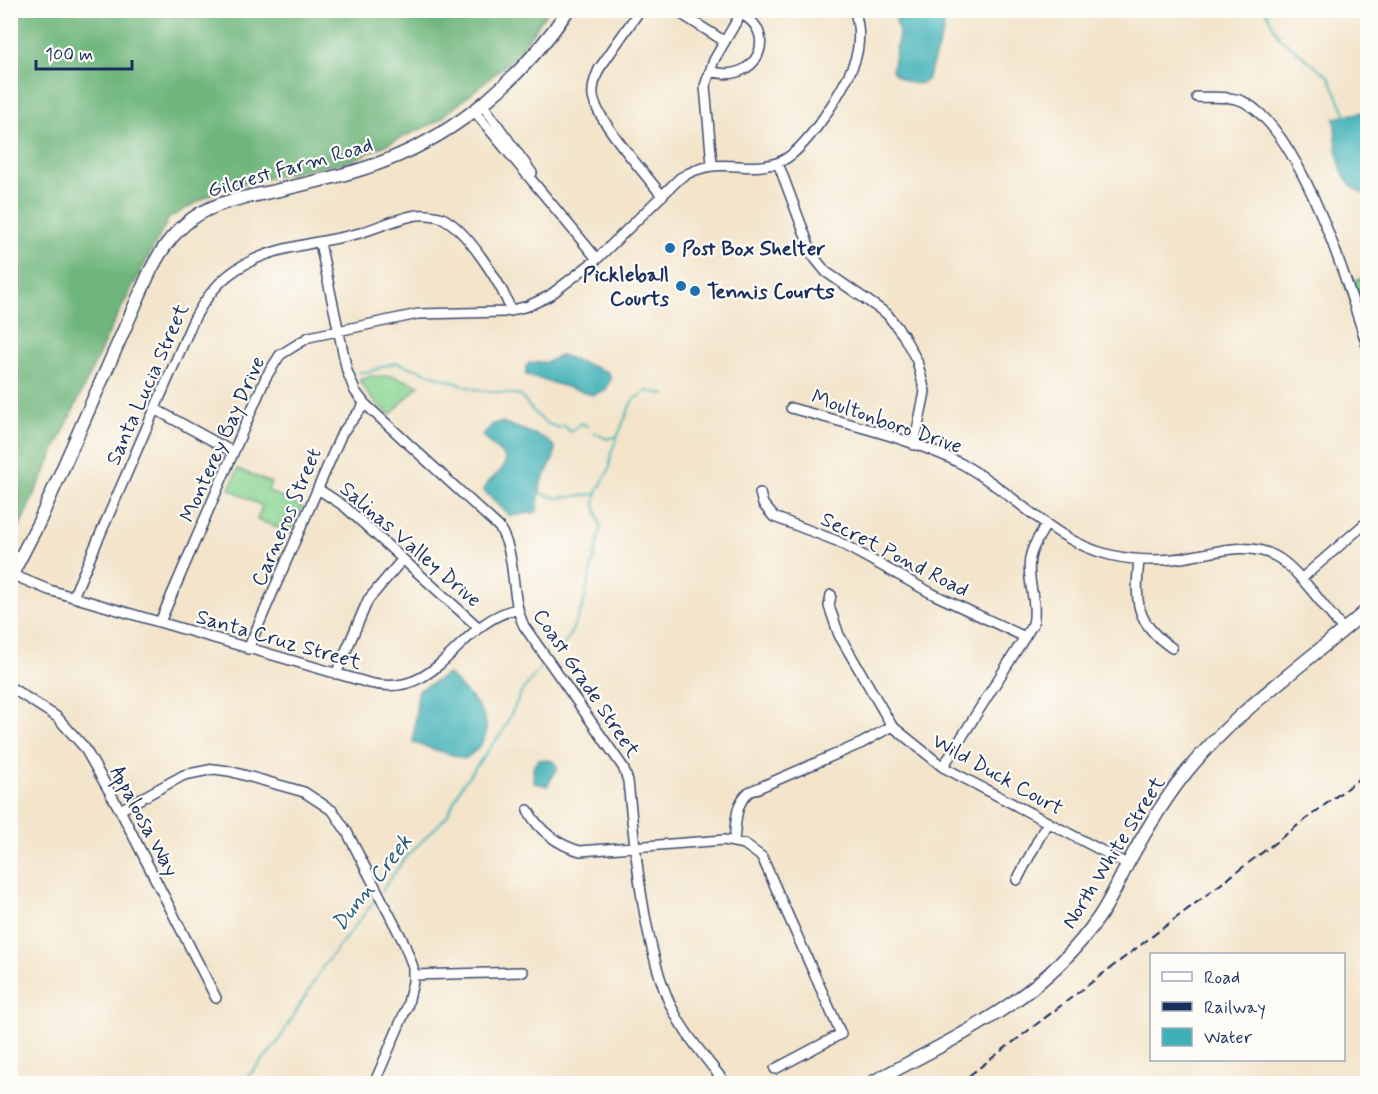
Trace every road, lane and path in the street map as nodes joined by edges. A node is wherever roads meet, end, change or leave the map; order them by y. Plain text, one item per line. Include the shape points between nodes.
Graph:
1 (568, 10) edge
2 (640, 10) edge
3 (675, 10) edge
4 (854, 10) edge
5 (742, 12) edge
6 (724, 40) junction
7 (710, 71) junction
8 (1197, 97) dead end
9 (479, 109) junction
10 (778, 163) junction
11 (712, 164) junction
12 (663, 196) junction
13 (320, 243) junction
14 (597, 260) junction
15 (511, 311) junction
16 (338, 331) junction
17 (1368, 349) edge
18 (365, 404) junction
19 (791, 408) dead end
20 (155, 409) junction
21 (914, 445) junction
22 (233, 452) junction
23 (318, 489) junction
24 (759, 493) dead end
25 (1368, 521) edge
26 (1046, 525) junction
27 (402, 560) junction
28 (1139, 560) junction
29 (12, 576) edge
30 (1301, 579) junction
31 (831, 595) dead end
32 (73, 597) junction
33 (517, 609) junction
34 (1368, 609) edge
35 (160, 622) junction
36 (478, 627) junction
37 (1343, 629) junction
38 (1025, 637) junction
39 (1172, 648) dead end
40 (248, 649) junction
41 (336, 674) junction
42 (10, 687) edge
43 (892, 726) junction
44 (943, 767) junction
45 (120, 810) junction
46 (528, 810) dead end
47 (1047, 823) junction
48 (735, 841) junction
49 (635, 847) junction
50 (1127, 864) junction
51 (1017, 880) dead end
52 (522, 972) dead end
53 (413, 975) junction
54 (216, 998) dead end
55 (775, 1070) dead end
56 (374, 1083) edge
57 (726, 1083) edge
58 (871, 1083) edge

1 - 9 main road, Gilcrest Farm Road via 529,63
2 - 12 street via 599,69 593,96 602,118
3 - 6 street
4 - 10 street, Monterey Bay Drive via 858,46 852,68 804,145
5 - 6 street
5 - 7 street via 759,31 758,52 749,67 737,74
6 - 7 street
7 - 11 street via 705,86
8 - 17 street via 1246,103 1286,142 1318,212
9 - 14 street via 522,158
9 - 29 main road, Gilcrest Farm Road via 386,161 333,178 217,205 182,227 159,253
10 - 11 street, Monterey Bay Drive
10 - 21 street via 813,256 826,272 887,314 917,361 925,392
11 - 12 street, Monterey Bay Drive via 692,170
12 - 14 street, Monterey Bay Drive
13 - 15 street, Santa Lucia Street via 413,216 440,217 459,231 494,276
13 - 16 street, Coast Grade Street
13 - 20 street, Santa Lucia Street via 260,257 237,269 216,287 193,321
14 - 15 street, Monterey Bay Drive via 549,296
15 - 16 street, Monterey Bay Drive via 429,312
16 - 18 street, Coast Grade Street via 351,384
16 - 22 street, Monterey Bay Drive via 301,339 280,355 266,377
18 - 23 street, Carneros Street via 342,433
18 - 33 street, Coast Grade Street via 499,527 509,551
19 - 21 street, Moultonboro Drive
20 - 22 street
20 - 32 street, Santa Lucia Street
21 - 26 street, Moultonboro Drive via 958,462 991,481
22 - 35 street, Monterey Bay Drive
23 - 27 street, Salinas Valley Drive via 336,500
23 - 40 street, Carneros Street
24 - 38 street, Secret Pond Road via 774,517 837,541 933,594
25 - 30 street
26 - 28 street, Moultonboro Drive via 1090,549
26 - 38 street via 1029,558 1036,612
27 - 36 street, Salinas Valley Drive
27 - 41 street via 364,606
28 - 30 street, Moultonboro Drive via 1174,559 1225,549 1259,550 1278,557
28 - 39 street via 1136,592 1142,619 1158,639
29 - 32 street, Santa Cruz Street
30 - 37 street, Moultonboro Drive
31 - 43 street, Wild Duck Court via 829,606 839,635
32 - 35 street, Santa Cruz Street
33 - 36 street, Santa Cruz Street via 494,616
33 - 49 street, Coast Grade Street via 527,632 623,767
34 - 37 main road, North White Street
35 - 40 street, Santa Cruz Street
36 - 41 street, Santa Cruz Street via 434,670 414,683 378,686
37 - 50 main road, North White Street via 1237,719 1196,760 1155,814
38 - 44 street
40 - 41 street, Santa Cruz Street
42 - 45 street, Appaloosa Way via 70,729
43 - 44 street, Wild Duck Court
43 - 48 street via 749,792 737,812
44 - 47 street, Wild Duck Court
45 - 53 street via 175,779 204,770 229,771 304,792 326,805 338,818 404,943
45 - 54 street, Appaloosa Way
46 - 49 street via 535,824 567,847 580,851
47 - 50 street, Wild Duck Court
47 - 51 street
48 - 49 street
48 - 55 street via 753,849 766,864 841,1034
49 - 57 street, Coast Grade Street via 648,925 667,999
50 - 58 main road, North White Street via 1101,915 1043,981 992,1018
52 - 53 street
53 - 56 street via 407,1008

